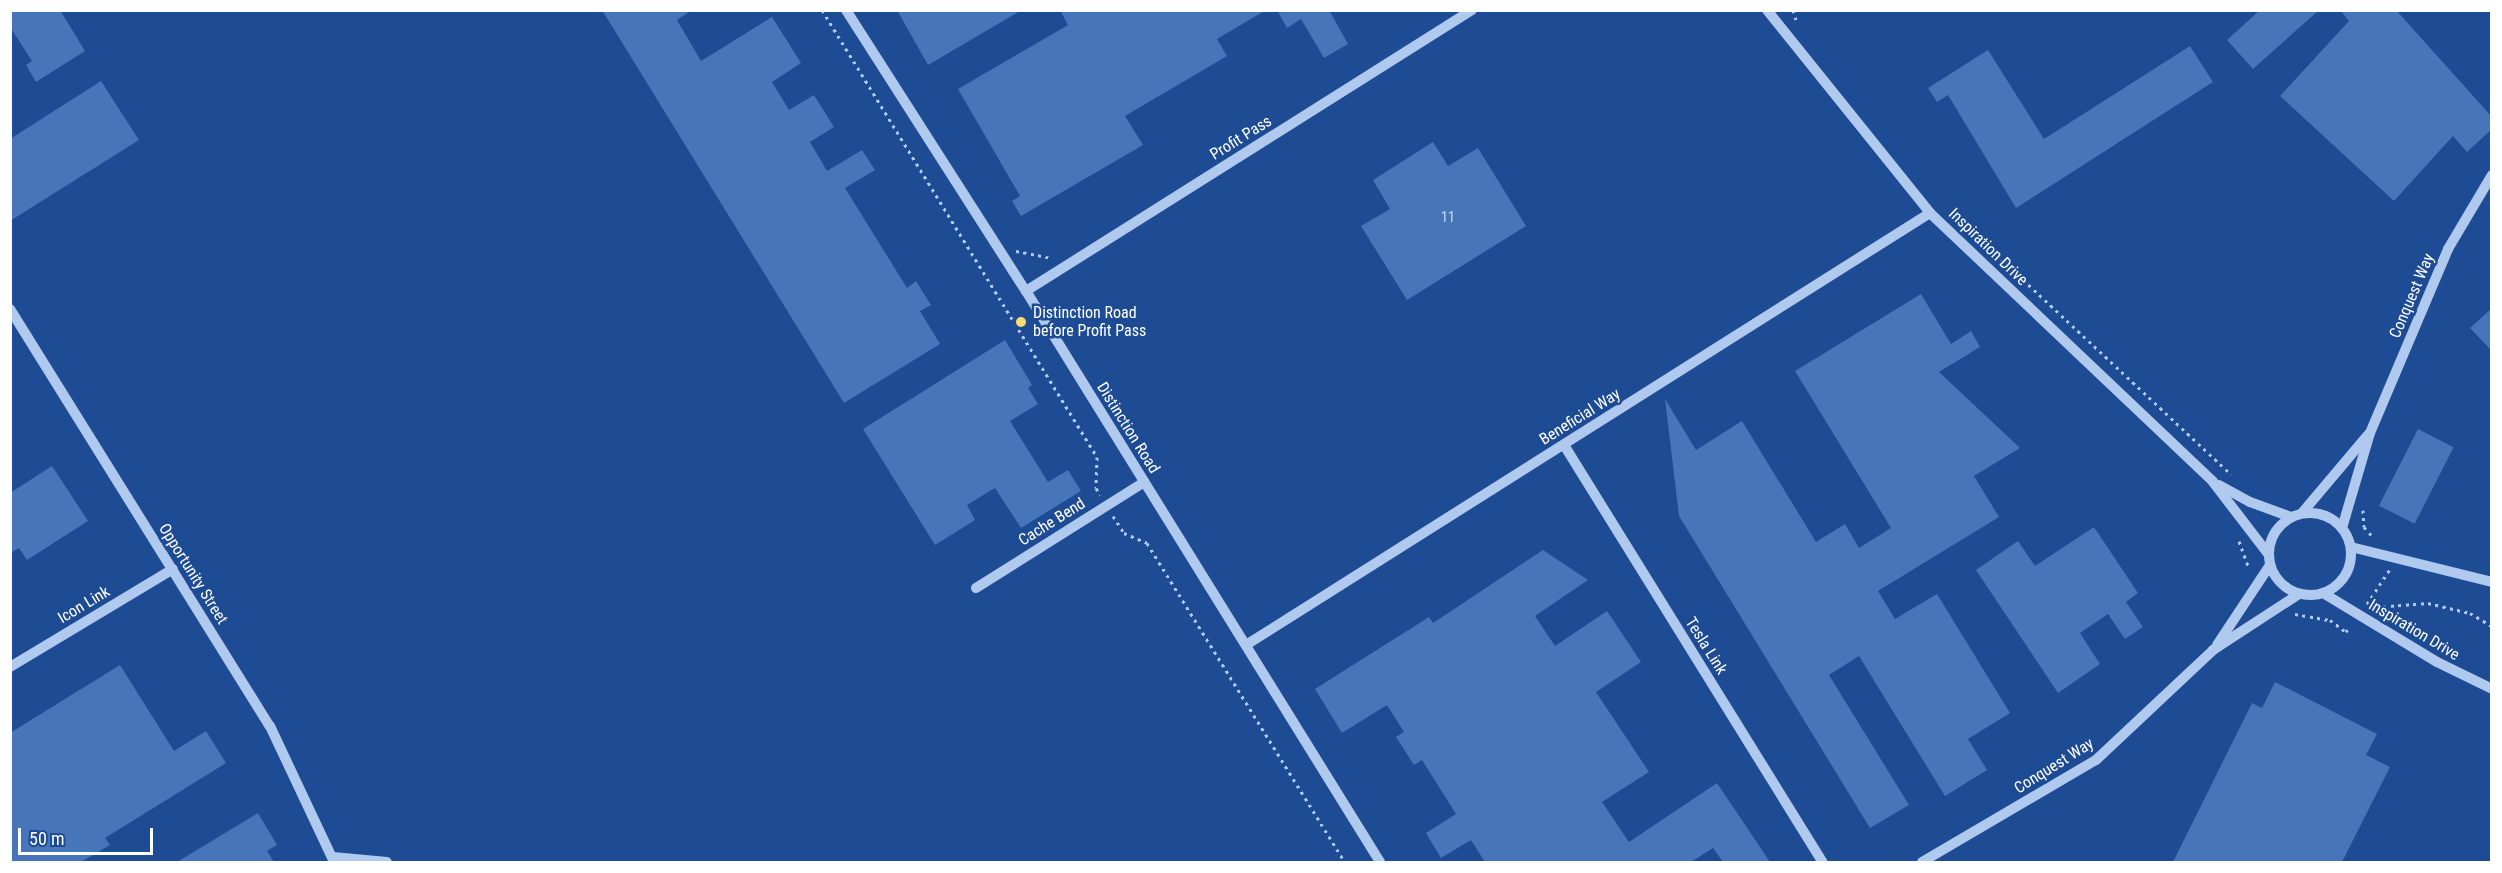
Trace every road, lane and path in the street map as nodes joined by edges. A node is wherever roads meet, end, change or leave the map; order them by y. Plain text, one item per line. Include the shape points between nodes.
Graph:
1 (822, 10) edge
2 (846, 10) edge
3 (1472, 10) edge
4 (1767, 10) edge
5 (1793, 10) edge
6 (1801, 29) dead end
7 (2492, 175) edge
8 (1930, 213) junction
9 (1992, 250) dead end
10 (1026, 291) junction
11 (10, 309) edge
12 (2370, 433) junction
13 (1564, 445) junction
14 (2237, 480) dead end
15 (1144, 482) junction
16 (2213, 482) junction
17 (2349, 503) junction
18 (1106, 505) junction
19 (2302, 513) junction
20 (2291, 517) junction
21 (2342, 528) junction
22 (2379, 540) dead end
23 (2351, 547) junction
24 (2269, 560) junction
25 (173, 569) junction
26 (2492, 582) edge
27 (976, 588) dead end
28 (2323, 593) junction
29 (2299, 594) junction
30 (2363, 610) dead end
31 (2492, 626) edge
32 (1246, 645) junction
33 (2213, 650) junction
34 (10, 668) edge
35 (2492, 689) edge
36 (333, 860) edge
37 (387, 862) edge
38 (1345, 862) edge
39 (1380, 862) edge
40 (1822, 862) edge
41 (1922, 862) edge

1 - 18 path via 1097,457 1096,488
2 - 10 street, Distinction Road
3 - 10 street, Profit Pass
4 - 8 street, Inspiration Drive
5 - 6 path
7 - 12 street, Conquest Way via 2448,249
8 - 13 street, Beneficial Way
8 - 16 street, Inspiration Drive
9 - 14 path
10 - 15 street, Distinction Road
11 - 25 street, Opportunity Street
12 - 17 street, Conquest Way
12 - 19 street, Conquest Way
13 - 32 street, Beneficial Way
13 - 40 street, Tesla Link
15 - 18 street, Cache Bend
15 - 32 street, Distinction Road
16 - 20 street, Inspiration Drive via 2250,502
16 - 24 street, Inspiration Drive
17 - 21 street, Conquest Way
17 - 22 path via 2363,510 2364,527
18 - 27 street, Cache Bend
18 - 38 path via 1124,533 1147,543
19 - 20 street
19 - 21 street via 2324,515
20 - 24 street via 2274,533
21 - 23 street
23 - 26 street
23 - 28 street via 2351,559 2342,580
24 - 29 street via 2286,588
24 - 33 street, Conquest Way
25 - 34 street, Icon Link
25 - 36 street, Opportunity Street via 270,726
28 - 29 street
28 - 35 street, Inspiration Drive via 2437,662
29 - 33 street, Conquest Way
30 - 31 path via 2428,603 2470,613
32 - 39 street, Distinction Road
33 - 41 street, Conquest Way via 2096,760
36 - 37 street

